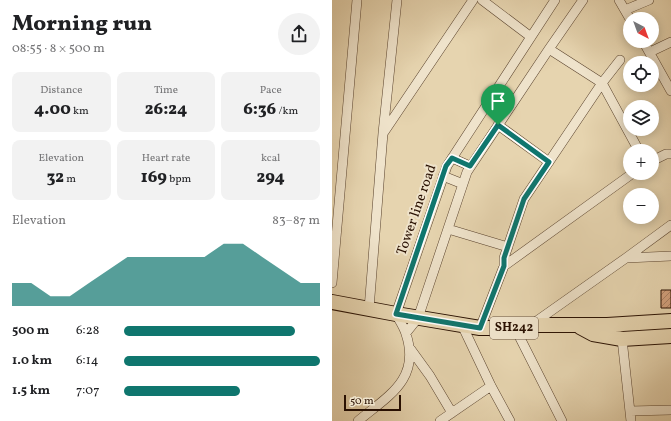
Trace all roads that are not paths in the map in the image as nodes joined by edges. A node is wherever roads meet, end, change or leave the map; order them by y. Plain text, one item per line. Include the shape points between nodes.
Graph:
1 (357, 0) edge
2 (398, 0) edge
3 (473, 0) edge
4 (482, 0) edge
5 (555, 0) edge
6 (583, 0) edge
7 (618, 0) edge
8 (649, 0) edge
9 (625, 10) joint
10 (531, 37) junction
11 (671, 42) edge
12 (647, 48) edge
13 (549, 49) junction
14 (650, 52) junction
15 (620, 60) dead end
16 (602, 83) junction
17 (671, 91) edge
18 (498, 125) junction
19 (383, 133) junction
20 (635, 144) edge
21 (671, 154) edge
22 (452, 158) junction
23 (659, 158) edge
24 (549, 162) junction
25 (470, 166) junction
26 (443, 176) junction
27 (623, 180) edge
28 (463, 184) junction
29 (671, 225) edge
30 (448, 229) junction
31 (508, 247) junction
32 (671, 256) edge
33 (626, 258) junction
34 (504, 266) junction
35 (332, 283) edge
36 (332, 296) edge
37 (332, 302) edge
38 (363, 308) junction
39 (396, 314) junction
40 (418, 318) junction
41 (671, 321) edge
42 (462, 325) junction
43 (530, 325) junction
44 (577, 325) junction
45 (480, 328) junction
46 (515, 328) junction
47 (406, 333) junction
48 (671, 336) edge
49 (622, 339) junction
50 (408, 346) junction
51 (491, 386) junction
52 (671, 410) edge
53 (630, 411) junction
54 (452, 413) junction
55 (358, 421) edge
56 (440, 421) edge
57 (510, 421) edge
58 (562, 421) edge
59 (631, 421) edge

1 - 35 street
2 - 19 street
3 - 19 street
4 - 10 street
5 - 10 street, Tower line road
6 - 13 street
7 - 9 street
8 - 9 street
10 - 22 street, Tower line road
11 - 14 street
12 - 14 street
13 - 16 street
13 - 18 street
14 - 17 street
15 - 16 street
16 - 20 street
16 - 24 street
18 - 24 street
18 - 25 street
19 - 38 street
21 - 23 street
22 - 25 street
22 - 26 street, Tower line road
24 - 31 street via 524,199
25 - 28 street
26 - 28 street
26 - 39 street, Tower line road
27 - 34 street
28 - 30 street
29 - 33 street
30 - 31 street
30 - 40 street
31 - 34 street
32 - 33 street
33 - 43 street
34 - 45 street
36 - 38 main road, SH242
37 - 38 main road, SH242
38 - 39 main road, SH242
39 - 40 main road, SH242
39 - 47 street
40 - 42 main road, SH242
40 - 47 street
41 - 44 main road, SH242
42 - 45 main road, SH242
42 - 51 street
43 - 44 main road, SH242
43 - 46 main road, SH242
44 - 49 main road, SH242 via 593,334
45 - 46 main road, SH242
46 - 58 street
47 - 50 street
48 - 49 main road, SH242
49 - 53 street
50 - 54 street
50 - 55 street via 409,368 399,386
51 - 54 street
51 - 57 street
52 - 53 street
53 - 59 street
54 - 56 street

